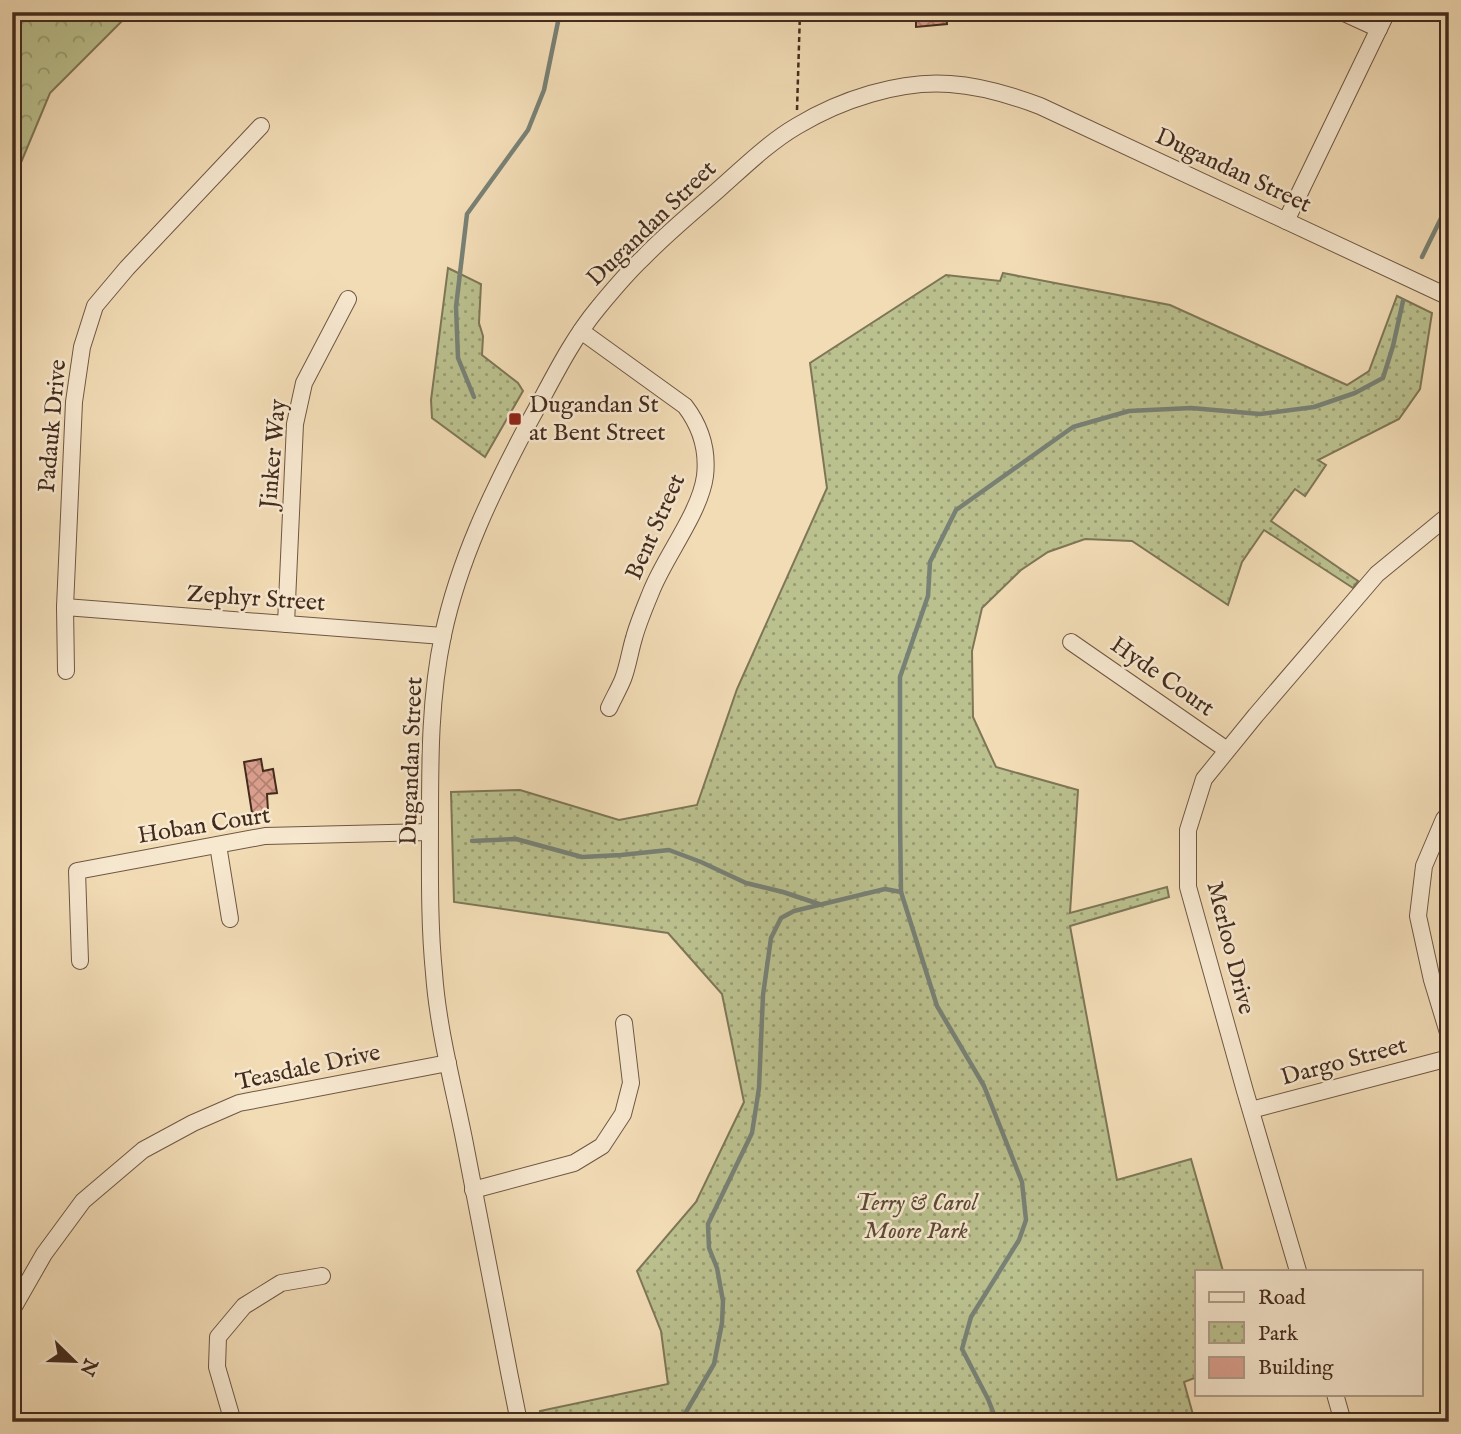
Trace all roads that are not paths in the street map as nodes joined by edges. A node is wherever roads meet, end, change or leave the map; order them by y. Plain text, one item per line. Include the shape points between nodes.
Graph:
1 (1342, 12) edge
2 (1387, 12) edge
3 (1378, 29) junction
4 (261, 126) dead end
5 (1286, 221) junction
6 (1449, 297) edge
7 (348, 299) dead end
8 (581, 331) junction
9 (1449, 515) edge
10 (65, 607) junction
11 (286, 624) junction
12 (443, 636) junction
13 (1071, 642) dead end
14 (66, 671) dead end
15 (609, 708) dead end
16 (1227, 750) junction
17 (1449, 813) edge
18 (430, 832) junction
19 (218, 845) junction
20 (230, 919) dead end
21 (80, 961) dead end
22 (624, 1023) dead end
23 (1449, 1036) edge
24 (1449, 1058) edge
25 (448, 1063) junction
26 (1251, 1111) junction
27 (473, 1190) junction
28 (1298, 1270) edge
29 (322, 1276) dead end
30 (12, 1310) edge
31 (1336, 1396) edge
32 (233, 1422) edge
33 (519, 1422) edge
34 (1343, 1422) edge

1 - 3 street
2 - 3 street
3 - 5 street
4 - 10 street, Padauk Drive via 95,306 82,347 74,402
5 - 6 street, Dugandan Street
5 - 8 street, Dugandan Street via 1017,97 949,84 907,86 829,108 757,156 642,258
7 - 11 street, Jinker Way via 304,383 295,424
8 - 12 street, Dugandan Street via 486,505
8 - 15 street, Bent Street via 685,406 695,419 706,454 701,495 651,591 623,680
9 - 16 street, Merloo Drive via 1377,574
10 - 11 street, Zephyr Street
10 - 14 street, Padauk Drive
11 - 12 street, Zephyr Street
12 - 18 street, Dugandan Street via 433,716
13 - 16 street, Hyde Court
16 - 26 street, Merloo Drive via 1204,779 1188,830 1188,887
17 - 23 street via 1424,866 1418,916
18 - 19 street, Hoban Court via 265,836
18 - 25 street, Dugandan Street via 434,977
19 - 20 street
19 - 21 street, Hoban Court via 77,871
22 - 27 street via 631,1083 623,1114 602,1146 574,1163
24 - 26 street, Dargo Street
25 - 27 street, Dugandan Street
25 - 30 street, Teasdale Drive via 239,1103 143,1150 83,1202 44,1254
26 - 28 street, Merloo Drive
27 - 33 street, Dugandan Street
29 - 32 street via 281,1283 244,1306 218,1337 216,1367
31 - 34 street

